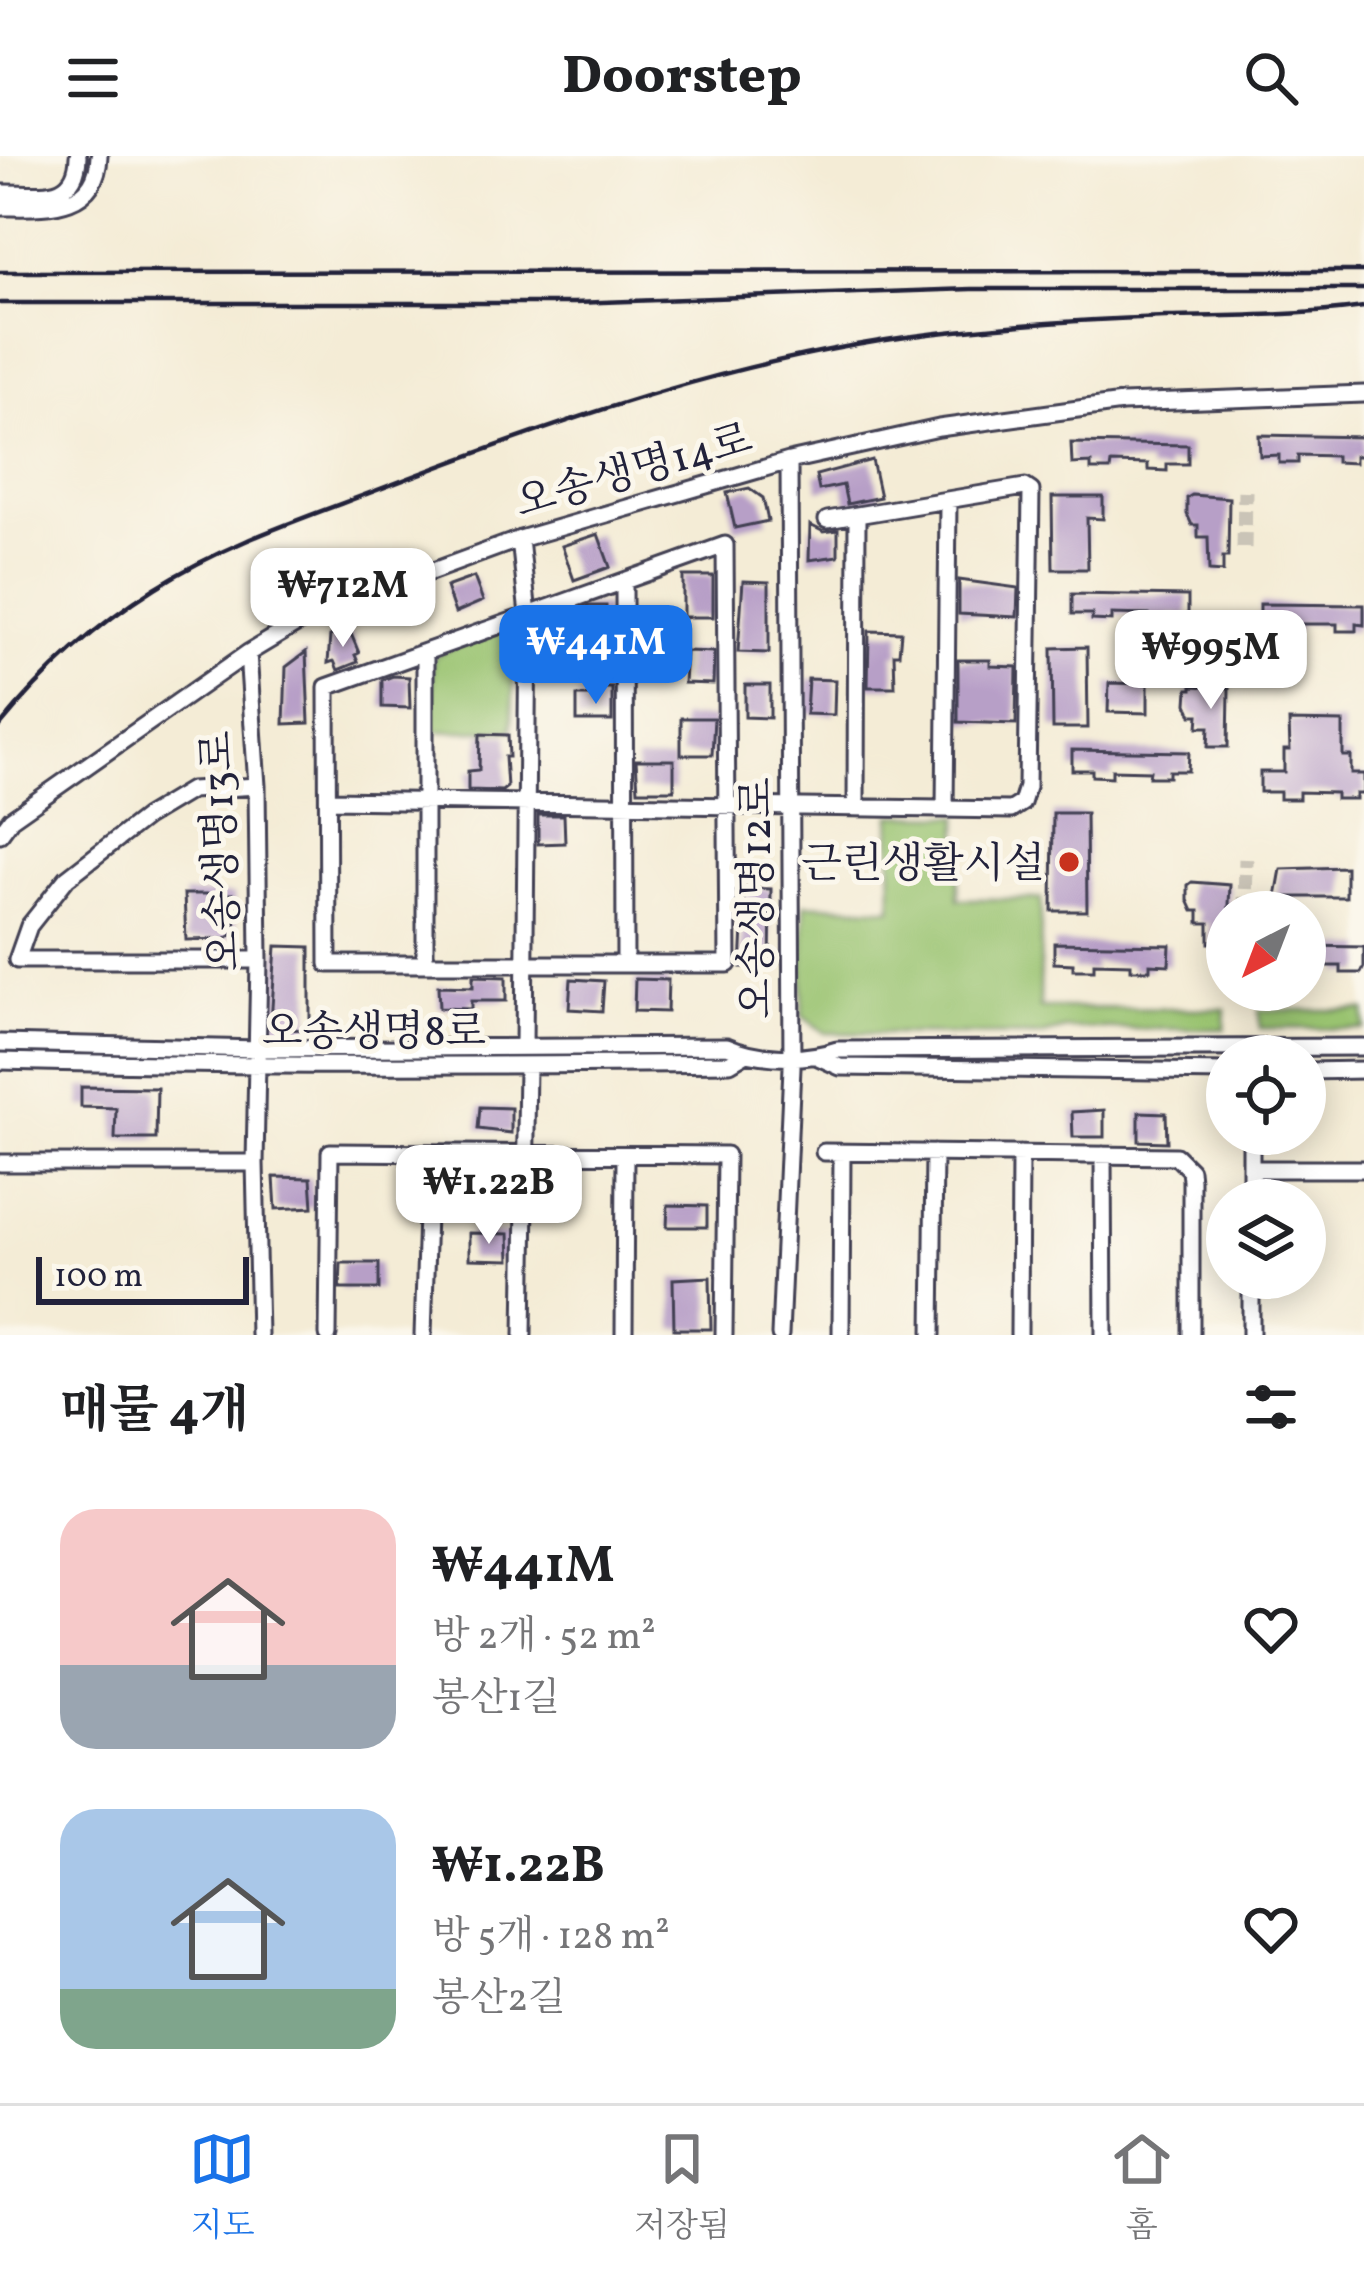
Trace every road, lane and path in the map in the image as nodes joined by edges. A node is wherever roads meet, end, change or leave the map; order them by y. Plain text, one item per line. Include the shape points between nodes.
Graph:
1 (78, 156) edge
2 (99, 156) edge
3 (0, 193) edge
4 (0, 207) edge
5 (1364, 394) edge
6 (789, 461) junction
7 (948, 502) junction
8 (856, 518) junction
9 (826, 520) dead end
10 (520, 539) junction
11 (624, 581) junction
12 (528, 615) junction
13 (425, 652) junction
14 (248, 653) junction
15 (256, 786) junction
16 (329, 800) junction
17 (424, 801) junction
18 (526, 803) junction
19 (624, 804) junction
20 (725, 806) junction
21 (791, 807) junction
22 (856, 808) junction
23 (945, 809) junction
24 (0, 834) edge
25 (8, 960) edge
26 (260, 960) junction
27 (425, 964) junction
28 (525, 964) junction
29 (625, 964) junction
30 (0, 1043) edge
31 (524, 1046) junction
32 (1364, 1047) edge
33 (1326, 1049) edge
34 (1206, 1052) edge
35 (745, 1054) junction
36 (792, 1056) junction
37 (818, 1057) junction
38 (260, 1058) junction
39 (0, 1061) edge
40 (526, 1066) junction
41 (1364, 1070) edge
42 (1326, 1071) edge
43 (1206, 1072) edge
44 (527, 1152) junction
45 (824, 1152) dead end
46 (842, 1153) junction
47 (934, 1153) junction
48 (429, 1154) junction
49 (1020, 1154) junction
50 (625, 1155) junction
51 (1251, 1155) edge
52 (1103, 1156) junction
53 (0, 1163) edge
54 (255, 1163) junction
55 (1251, 1169) junction
56 (1364, 1169) edge
57 (1251, 1179) edge
58 (1251, 1299) edge
59 (259, 1335) edge
60 (328, 1335) edge
61 (423, 1335) edge
62 (523, 1335) edge
63 (624, 1335) edge
64 (724, 1335) edge
65 (780, 1335) edge
66 (841, 1335) edge
67 (932, 1335) edge
68 (1018, 1335) edge
69 (1104, 1335) edge
70 (1191, 1335) edge
71 (1251, 1335) edge

1 - 3 street via 68,188
2 - 4 street via 81,198
5 - 6 street, 오송생명14로 via 1122,403 939,428
6 - 10 street, 오송생명14로
6 - 21 street, 오송생명12로
7 - 8 street
7 - 23 street
7 - 23 street via 1025,487 1034,501 1027,787 1011,810
8 - 9 street
8 - 22 street
10 - 12 street
10 - 14 street, 오송생명14로 via 308,617
11 - 12 street
11 - 19 street
11 - 20 street via 725,545
12 - 13 street
12 - 18 street
13 - 16 street via 327,687
13 - 17 street
14 - 15 street, 오송생명13로
14 - 24 street, 오송생명14로 via 10,818
15 - 25 street via 191,790 146,817 67,878
15 - 26 street, 오송생명13로
16 - 17 street
16 - 27 street via 328,964
17 - 18 street
17 - 27 street
18 - 19 street
18 - 28 street
19 - 20 street
19 - 29 street
20 - 21 street
20 - 29 street via 728,964
21 - 22 street
21 - 36 street, 오송생명12로
22 - 23 street
25 - 26 street
26 - 38 street, 오송생명13로
27 - 28 street
28 - 29 street
28 - 31 street
30 - 38 street, 오송생명8로
31 - 35 street, 오송생명8로 via 727,1046
31 - 38 street, 오송생명8로
32 - 33 street, 오송생명8로
34 - 37 street, 오송생명8로 via 860,1049
35 - 36 street, 오송생명8로
35 - 40 street, 오송생명8로 via 730,1064
36 - 37 street, 오송생명8로
36 - 65 street, 오송생명12로
37 - 43 street, 오송생명8로 via 840,1067
38 - 39 street, 오송생명8로
38 - 40 street, 오송생명8로
38 - 54 street, 오송생명13로
40 - 44 street
41 - 42 street
44 - 48 street
44 - 50 street
44 - 62 street
45 - 46 street
46 - 47 street
46 - 66 street
47 - 49 street
47 - 67 street
48 - 60 street via 330,1152
48 - 61 street
49 - 52 street
49 - 68 street
50 - 63 street
50 - 64 street via 726,1154
51 - 55 street
52 - 69 street
52 - 70 street via 1176,1156 1190,1169
53 - 54 street
54 - 59 street, 오송생명13로
55 - 56 street
55 - 57 street
58 - 71 street

